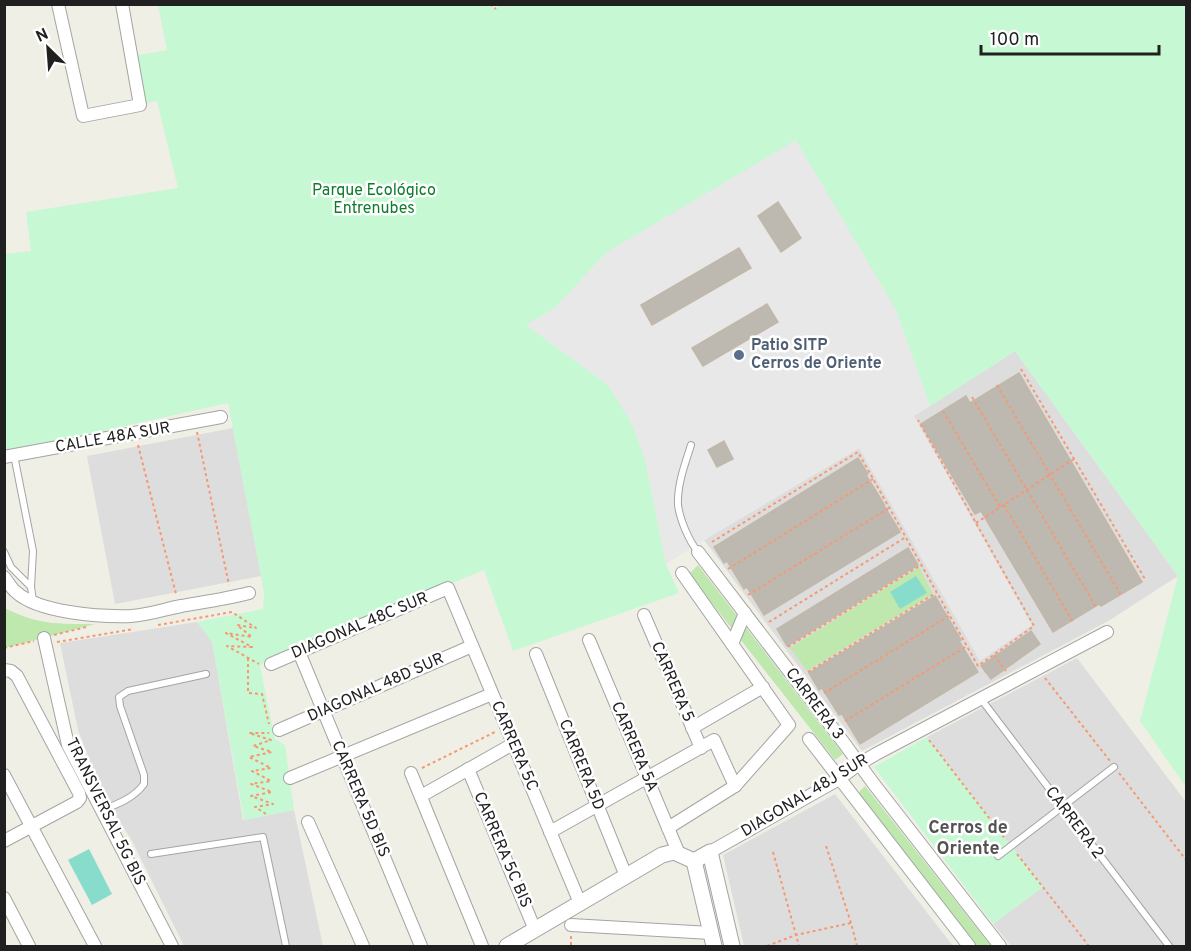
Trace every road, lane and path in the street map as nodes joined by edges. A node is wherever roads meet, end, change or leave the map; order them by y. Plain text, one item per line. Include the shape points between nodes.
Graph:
1 (58, 4) edge
2 (122, 4) edge
3 (490, 4) edge
4 (496, 9) dead end
5 (1021, 369) dead end
6 (997, 385) dead end
7 (972, 398) dead end
8 (943, 411) dead end
9 (221, 417) dead end
10 (918, 420) dead end
11 (196, 423) junction
12 (135, 434) junction
13 (691, 446) dead end
14 (9, 456) edge
15 (1074, 459) junction
16 (1050, 475) junction
17 (873, 479) junction
18 (1027, 490) junction
19 (1004, 505) junction
20 (1000, 507) junction
21 (889, 508) junction
22 (976, 523) junction
23 (906, 537) junction
24 (712, 542) dead end
25 (696, 550) joint
26 (4, 552) edge
27 (921, 564) junction
28 (728, 569) dead end
29 (682, 573) dead end
30 (4, 577) edge
31 (1145, 579) dead end
32 (31, 587) junction
33 (448, 588) joint
34 (937, 592) junction
35 (249, 593) dead end
36 (748, 595) dead end
37 (1121, 595) dead end
38 (231, 597) junction
39 (33, 602) junction
40 (179, 606) junction
41 (1096, 607) dead end
42 (745, 613) junction
43 (644, 615) dead end
44 (950, 615) junction
45 (769, 622) dead end
46 (1073, 622) dead end
47 (150, 626) dead end
48 (85, 627) dead end
49 (139, 628) dead end
50 (1107, 632) dead end
51 (589, 640) dead end
52 (45, 641) junction
53 (732, 644) junction
54 (472, 646) junction
55 (967, 646) junction
56 (788, 647) dead end
57 (4, 648) edge
58 (299, 652) junction
59 (536, 654) dead end
60 (994, 655) junction
61 (248, 658) junction
62 (271, 664) joint
63 (4, 670) edge
64 (808, 672) dead end
65 (206, 674) dead end
66 (1008, 674) dead end
67 (763, 687) junction
68 (824, 693) dead end
69 (492, 694) junction
70 (980, 699) junction
71 (324, 711) junction
72 (845, 721) dead end
73 (506, 727) junction
74 (692, 728) junction
75 (279, 730) dead end
76 (809, 739) dead end
77 (513, 744) junction
78 (701, 748) junction
79 (342, 756) junction
80 (859, 764) junction
81 (1114, 767) dead end
82 (468, 769) junction
83 (411, 773) joint
84 (4, 775) edge
85 (290, 778) dead end
86 (647, 778) junction
87 (839, 779) junction
88 (735, 786) junction
89 (421, 796) junction
90 (597, 806) junction
91 (1062, 807) junction
92 (102, 810) junction
93 (266, 814) dead end
94 (308, 822) dead end
95 (32, 827) junction
96 (668, 828) junction
97 (550, 832) junction
98 (4, 841) edge
99 (826, 846) dead end
100 (710, 852) junction
101 (773, 852) dead end
102 (151, 854) dead end
103 (679, 854) junction
104 (998, 856) dead end
105 (694, 861) junction
106 (626, 876) junction
107 (4, 898) edge
108 (580, 903) junction
109 (851, 923) junction
110 (571, 925) dead end
111 (535, 930) junction
112 (796, 935) junction
113 (712, 940) edge
114 (29, 946) edge
115 (95, 946) edge
116 (172, 946) edge
117 (286, 946) edge
118 (363, 946) edge
119 (422, 946) edge
120 (482, 946) edge
121 (507, 946) edge
122 (732, 946) edge
123 (767, 946) edge
124 (799, 946) edge
125 (857, 946) edge
126 (969, 946) edge
127 (1000, 946) edge
128 (1168, 946) edge

1 - 2 street via 83,116 140,105
3 - 4 path
5 - 15 path
6 - 16 path
7 - 18 path
8 - 20 path
9 - 11 street, CALLE 48A SUR
10 - 22 path
11 - 12 street, CALLE 48A SUR
11 - 38 path
12 - 14 street, CALLE 48A SUR
12 - 40 path
13 - 25 lane via 678,505
14 - 32 lane via 33,551
15 - 16 path
15 - 31 path
16 - 18 path
16 - 37 path
17 - 21 path
17 - 24 path via 858,452
17 - 28 path
18 - 19 path
18 - 41 path
19 - 20 path
19 - 46 path
20 - 22 path
21 - 23 path
21 - 36 path
22 - 60 path via 1034,626
23 - 27 path
23 - 45 path
25 - 42 street, CARRERA 3
26 - 32 lane via 10,567
27 - 34 path
27 - 56 path
29 - 53 street, CARRERA 3
30 - 39 street via 16,592
32 - 39 lane
33 - 54 street, CARRERA 5C
33 - 58 street, DIAGONAL 48C SUR
34 - 44 path
34 - 64 path
35 - 38 street
38 - 40 street
39 - 40 street via 78,613 133,616
42 - 53 street
42 - 80 street, CARRERA 3
43 - 74 street, CARRERA 5
44 - 55 path
44 - 68 path
47 - 61 path via 232,612 256,628 237,625 252,638 226,633 252,647 227,646
48 - 52 path
49 - 52 path
50 - 70 street, DIAGONAL 48J SUR
51 - 86 street, CARRERA 5A
52 - 57 path
52 - 92 street, TRANSVERSAL 5G BIS via 69,745
53 - 67 street, CARRERA 3
54 - 69 street, CARRERA 5C
54 - 71 street, DIAGONAL 48D SUR
55 - 60 path via 978,666
55 - 72 path
58 - 62 street, DIAGONAL 48C SUR
58 - 71 street, CARRERA 5D BIS
59 - 90 street, CARRERA 5D
60 - 66 path
61 - 62 path via 265,666
61 - 93 path via 248,693 262,694 271,733 249,733 271,740 253,746 272,752 249,757 271,768 252,771 271,781 251,784 272,792 251,796 273,804 255,807
63 - 95 street, TRANSVERSAL 5G BIS via 18,676 80,798
65 - 92 lane via 128,691 119,697 144,784 132,796
67 - 74 street
67 - 88 street, CARRERA 3 via 789,725
69 - 73 street, CARRERA 5C
69 - 79 street
70 - 80 street, DIAGONAL 48J SUR
70 - 91 lane, CARRERA 2
71 - 75 street, DIAGONAL 48D SUR
71 - 79 street, CARRERA 5D BIS
73 - 77 street, CARRERA 5C
73 - 83 path
74 - 78 street, CARRERA 5
76 - 87 street, CARRERA 3
77 - 82 street
77 - 97 street, CARRERA 5C
78 - 86 street
78 - 88 street via 714,740
79 - 85 street
79 - 119 street, CARRERA 5D BIS
80 - 87 street, DIAGONAL 48J SUR
80 - 127 street, CARRERA 3
81 - 91 lane
82 - 89 street
82 - 111 street, CARRERA 5C BIS
83 - 89 street
84 - 95 street
86 - 90 street
86 - 96 street, CARRERA 5A
87 - 100 street, DIAGONAL 48J SUR
87 - 126 street, CARRERA 3
88 - 96 street
89 - 120 street
90 - 97 street
90 - 106 street, CARRERA 5D
91 - 104 lane
91 - 128 lane, CARRERA 2
92 - 116 street, TRANSVERSAL 5G BIS
94 - 118 street
95 - 98 street
95 - 115 street
96 - 103 street, CARRERA 5A
97 - 108 street, CARRERA 5C
99 - 109 path
100 - 105 street, DIAGONAL 48J SUR
100 - 122 street
101 - 112 path
102 - 117 lane via 263,837
103 - 105 street
103 - 106 street via 662,855
105 - 113 street
106 - 108 street
107 - 114 street
108 - 111 street
109 - 112 path
109 - 125 path
110 - 113 street
111 - 121 street
112 - 123 path
112 - 124 path

